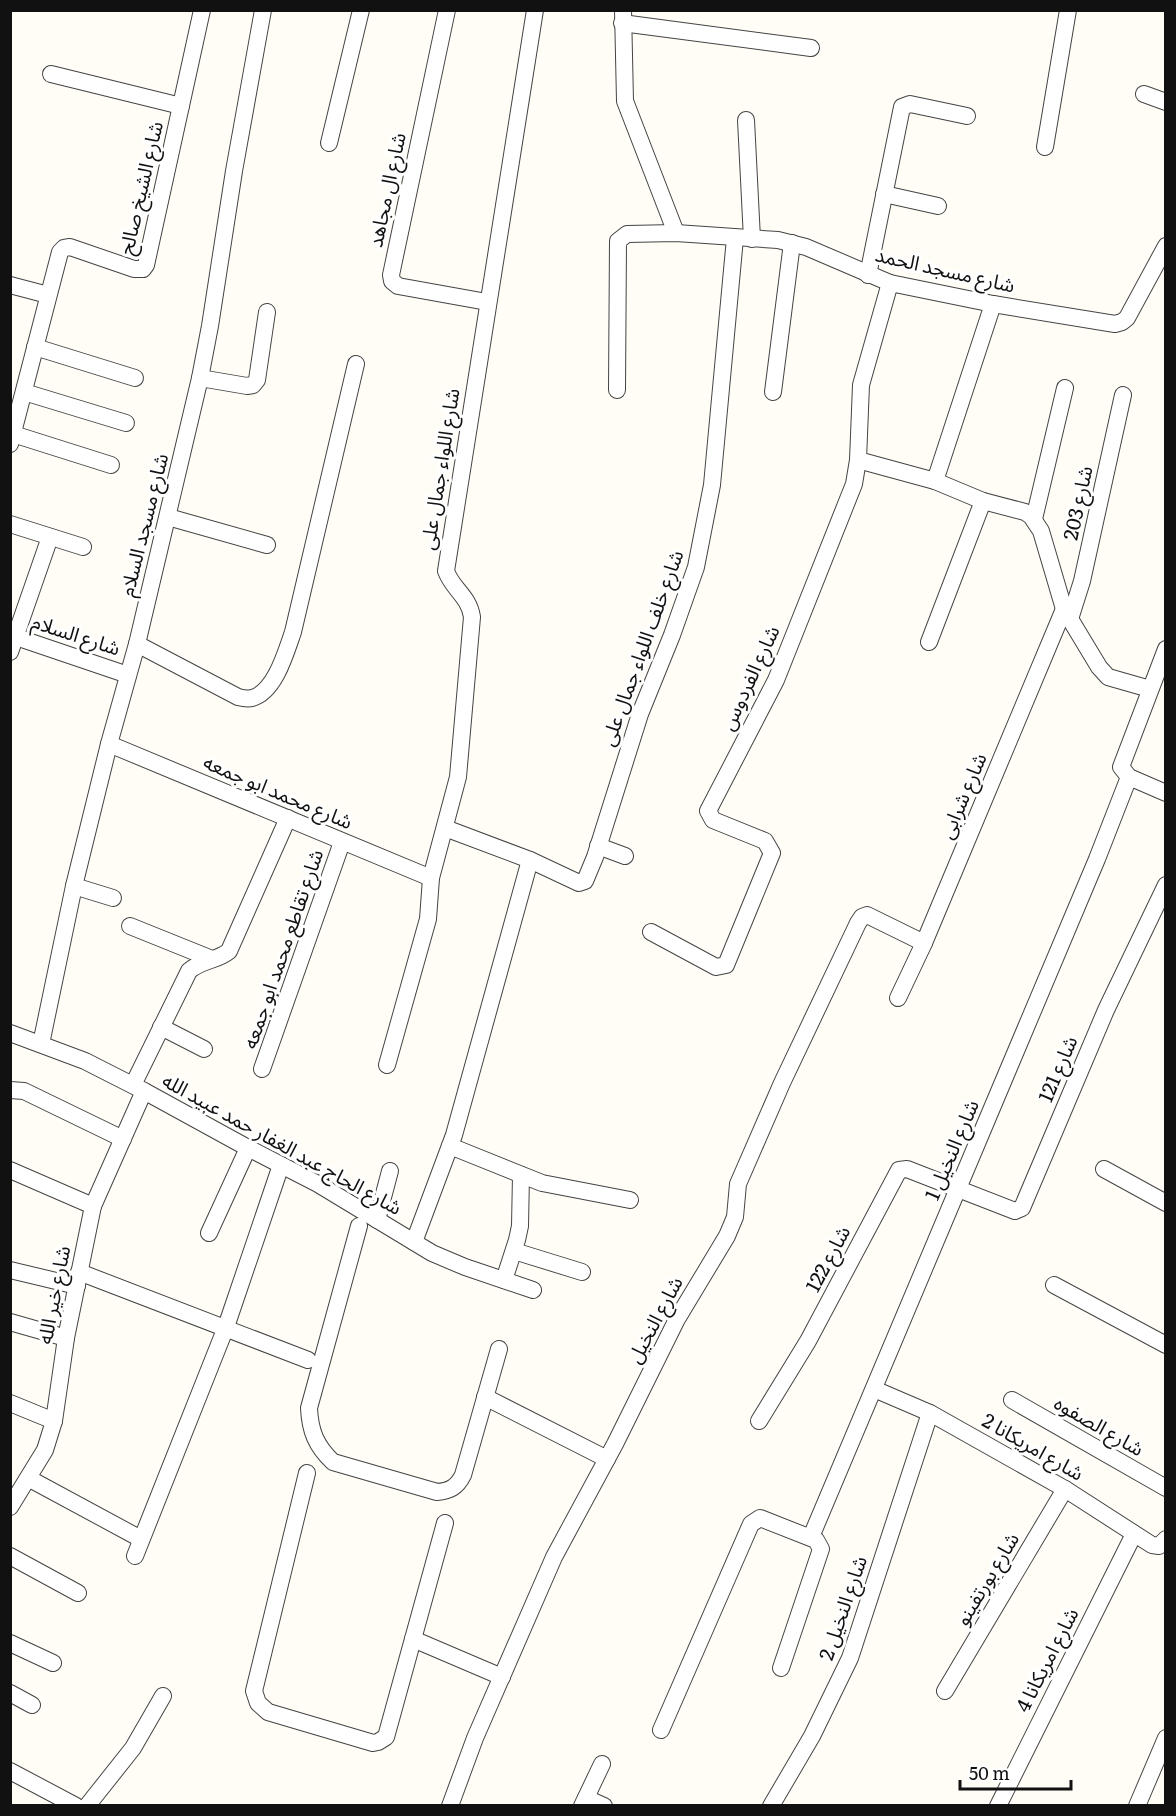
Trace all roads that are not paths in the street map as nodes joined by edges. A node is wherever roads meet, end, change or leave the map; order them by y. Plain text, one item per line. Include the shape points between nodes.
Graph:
1 (202, 10) edge
2 (262, 10) edge
3 (362, 10) edge
4 (447, 10) edge
5 (535, 10) edge
6 (1068, 10) edge
7 (623, 17) edge
8 (811, 48) dead end
9 (51, 74) dead end
10 (1144, 94) dead end
11 (1166, 102) edge
12 (181, 106) junction
13 (967, 116) dead end
14 (746, 120) dead end
15 (329, 143) dead end
16 (1045, 147) dead end
17 (885, 194) junction
18 (938, 206) dead end
19 (676, 233) junction
20 (735, 238) junction
21 (752, 239) junction
22 (792, 243) junction
23 (1166, 246) edge
24 (868, 275) junction
25 (890, 283) junction
26 (10, 285) edge
27 (48, 295) junction
28 (488, 302) junction
29 (993, 304) junction
30 (267, 312) dead end
31 (35, 347) junction
32 (356, 363) dead end
33 (135, 378) dead end
34 (200, 378) junction
35 (1065, 388) dead end
36 (617, 390) dead end
37 (773, 392) dead end
38 (1123, 395) dead end
39 (18, 400) edge
40 (126, 423) dead end
41 (12, 439) edge
42 (858, 460) junction
43 (111, 465) dead end
44 (935, 481) junction
45 (983, 501) junction
46 (168, 517) junction
47 (1034, 519) junction
48 (10, 524) edge
49 (50, 537) junction
50 (267, 545) dead end
51 (83, 547) dead end
52 (1067, 614) junction
53 (12, 642) edge
54 (929, 642) dead end
55 (137, 644) junction
56 (1166, 649) edge
57 (128, 675) junction
58 (1150, 689) junction
59 (109, 744) junction
60 (1129, 777) junction
61 (1166, 793) edge
62 (288, 818) junction
63 (445, 828) junction
64 (342, 842) junction
65 (598, 846) junction
66 (625, 856) dead end
67 (530, 860) junction
68 (431, 878) junction
69 (1166, 885) edge
70 (74, 886) junction
71 (113, 898) dead end
72 (130, 926) dead end
73 (651, 932) dead end
74 (924, 943) junction
75 (212, 959) junction
76 (898, 998) dead end
77 (161, 1027) junction
78 (10, 1034) edge
79 (41, 1044) junction
80 (204, 1049) dead end
81 (387, 1065) dead end
82 (262, 1069) dead end
83 (139, 1088) junction
84 (10, 1090) edge
85 (123, 1139) junction
86 (450, 1146) junction
87 (248, 1148) junction
88 (282, 1165) junction
89 (1104, 1169) dead end
90 (10, 1170) edge
91 (390, 1171) dead end
92 (520, 1175) junction
93 (959, 1188) junction
94 (630, 1200) dead end
95 (1166, 1203) edge
96 (93, 1206) junction
97 (377, 1220) junction
98 (359, 1226) dead end
99 (209, 1233) dead end
100 (414, 1242) junction
101 (514, 1251) junction
102 (10, 1270) edge
103 (582, 1272) dead end
104 (78, 1279) junction
105 (504, 1280) junction
106 (1054, 1285) dead end
107 (533, 1290) dead end
108 (10, 1322) edge
109 (226, 1327) junction
110 (66, 1338) junction
111 (1166, 1345) edge
112 (500, 1349) dead end
113 (309, 1360) dead end
114 (874, 1389) junction
115 (485, 1397) junction
116 (1012, 1400) dead end
117 (10, 1403) edge
118 (930, 1413) junction
119 (759, 1420) dead end
120 (54, 1421) junction
121 (607, 1459) junction
122 (307, 1473) dead end
123 (28, 1478) junction
124 (1166, 1488) edge
125 (1065, 1489) junction
126 (10, 1507) edge
127 (445, 1523) dead end
128 (1134, 1534) junction
129 (811, 1537) junction
130 (141, 1539) junction
131 (1166, 1539) edge
132 (135, 1556) dead end
133 (10, 1557) edge
134 (78, 1593) dead end
135 (413, 1639) junction
136 (10, 1643) edge
137 (53, 1663) dead end
138 (781, 1668) dead end
139 (502, 1677) junction
140 (945, 1691) dead end
141 (10, 1693) edge
142 (163, 1696) dead end
143 (32, 1705) dead end
144 (661, 1730) dead end
145 (1166, 1738) edge
146 (602, 1764) dead end
147 (10, 1771) edge
148 (584, 1802) edge
149 (75, 1806) edge
150 (87, 1806) edge
151 (450, 1806) edge
152 (604, 1806) edge
153 (771, 1806) edge
154 (998, 1806) edge
155 (1137, 1806) edge

1 - 12 street, شارع الشيخ صالح
2 - 34 street, شارع مسجد السلام
3 - 15 street
4 - 28 street, شارع ال مجاهد via 391,275 398,286
5 - 28 street, شارع اللواء جمال على
6 - 16 street
7 - 8 street
7 - 19 street via 625,101
9 - 12 street
10 - 11 street
12 - 27 street, شارع الشيخ صالح via 146,266 134,269 64,248
13 - 17 street via 910,104 902,107
14 - 21 street
17 - 18 street
17 - 24 street
19 - 20 street, شارع مسجد الحمد
19 - 36 street, شارع مسجد الحمد via 627,234 618,241
20 - 21 street, شارع مسجد الحمد
20 - 65 street, شارع خلف اللواء جمال على via 712,485 696,567 640,714
21 - 22 street, شارع مسجد الحمد
22 - 24 street, شارع مسجد الحمد
22 - 37 street
23 - 29 street, شارع مسجد الحمد via 1122,322
24 - 25 street, شارع مسجد الحمد
25 - 29 street, شارع مسجد الحمد
25 - 42 street, شارع الفردوس via 861,386
26 - 27 street
27 - 31 street, شارع الشيخ صالح
28 - 63 street, شارع اللواء جمال على via 446,571 452,585 466,599 472,617 458,777
29 - 44 street
30 - 34 street via 253,385
31 - 33 street
31 - 39 street, شارع الشيخ صالح
32 - 55 street via 293,632 272,681 251,699 238,698
34 - 46 street, شارع مسجد السلام
35 - 47 street
38 - 52 street, شارع 203 via 1082,581
39 - 40 street
39 - 41 street, شارع الشيخ صالح
41 - 43 street
42 - 44 street
42 - 73 street, شارع الفردوس via 850,494 776,680 709,808 712,820 761,838 772,853 728,963 716,967
44 - 45 street
45 - 47 street via 1024,512
45 - 54 street
46 - 50 street
46 - 55 street, شارع مسجد السلام
47 - 52 street
48 - 49 street
49 - 51 street
49 - 53 street
52 - 58 street via 1108,677
52 - 74 street, شارع شرابى
53 - 57 street, شارع السلام
55 - 57 street, شارع مسجد السلام
56 - 58 street
57 - 59 street, شارع مسجد السلام
58 - 60 street via 1121,764
59 - 62 street, شارع محمد ابو جمعه
59 - 70 street, شارع مسجد السلام
60 - 61 street
60 - 93 street, شارع النخيل 1
62 - 64 street, شارع محمد ابو جمعه
62 - 75 street, شارع خير الله via 229,951 222,958
63 - 67 street, شارع خلف اللواء جمال على
63 - 68 street, شارع اللواء جمال على
64 - 68 street, شارع محمد ابو جمعه
64 - 82 street, شارع تقاطع محمد ابو جمعه
65 - 66 street
65 - 67 street, شارع خلف اللواء جمال على via 581,883
67 - 86 street
68 - 81 street, شارع اللواء جمال على via 428,919
69 - 93 street, شارع 121 via 1106,1010 1022,1208 1016,1211
70 - 71 street
70 - 79 street, شارع مسجد السلام
72 - 75 street
74 - 76 street, شارع شرابى
74 - 121 street, شارع النخيل via 867,915 858,923 738,1184 735,1217 727,1236 677,1319
75 - 77 street, شارع خير الله via 189,971
77 - 80 street
77 - 83 street, شارع خير الله
78 - 79 street, شارع الحاج عبد الغفار حمد عبيد الله
79 - 83 street, شارع الحاج عبد الغفار حمد عبيد الله
83 - 85 street, شارع خير الله
83 - 87 street, شارع الحاج عبد الغفار حمد عبيد الله
84 - 85 street via 24,1091
85 - 96 street, شارع خير الله
86 - 92 street
86 - 100 street
87 - 88 street, شارع الحاج عبد الغفار حمد عبيد الله
87 - 99 street
88 - 97 street, شارع الحاج عبد الغفار حمد عبيد الله
88 - 109 street
89 - 95 street
90 - 96 street
91 - 97 street
92 - 94 street
92 - 101 street via 520,1226
93 - 114 street, شارع النخيل 1
93 - 119 street, شارع 122 via 907,1169 899,1170 808,1341
96 - 104 street, شارع خير الله
97 - 100 street, شارع الحاج عبد الغفار حمد عبيد الله
98 - 115 street via 309,1408 309,1423 322,1452 347,1467 445,1491 453,1488 463,1475
100 - 105 street, شارع الحاج عبد الغفار حمد عبيد الله via 465,1267
101 - 103 street
101 - 105 street
102 - 104 street
104 - 109 street
104 - 110 street, شارع خير الله
105 - 107 street, شارع الحاج عبد الغفار حمد عبيد الله
106 - 111 street
108 - 110 street
109 - 113 street
109 - 130 street
110 - 120 street, شارع خير الله
112 - 115 street
114 - 118 street, شارع امريكانا 2
114 - 129 street, شارع النخيل 1
115 - 121 street
116 - 124 street, شارع الصفوه
117 - 120 street
118 - 125 street, شارع امريكانا 2
118 - 153 street, شارع النخيل 2 via 850,1658 812,1736
120 - 123 street, شارع خير الله via 45,1450
121 - 139 street, شارع النخيل via 554,1557
122 - 135 street via 254,1691 258,1703 268,1712 378,1742 388,1732
123 - 126 street, شارع خير الله
123 - 130 street
125 - 128 street, شارع امريكانا 2
125 - 140 street, شارع بورتفينو
127 - 135 street
128 - 131 street, شارع امريكانا 2 via 1152,1545 1159,1546
128 - 154 street, شارع امريكانا 4
129 - 138 street via 819,1542 821,1553
129 - 144 street via 764,1518 753,1521
130 - 132 street
133 - 134 street
135 - 139 street
136 - 137 street
139 - 151 street, شارع النخيل
141 - 143 street
142 - 150 street via 133,1748
145 - 155 street
146 - 148 street
147 - 149 street
148 - 152 street

